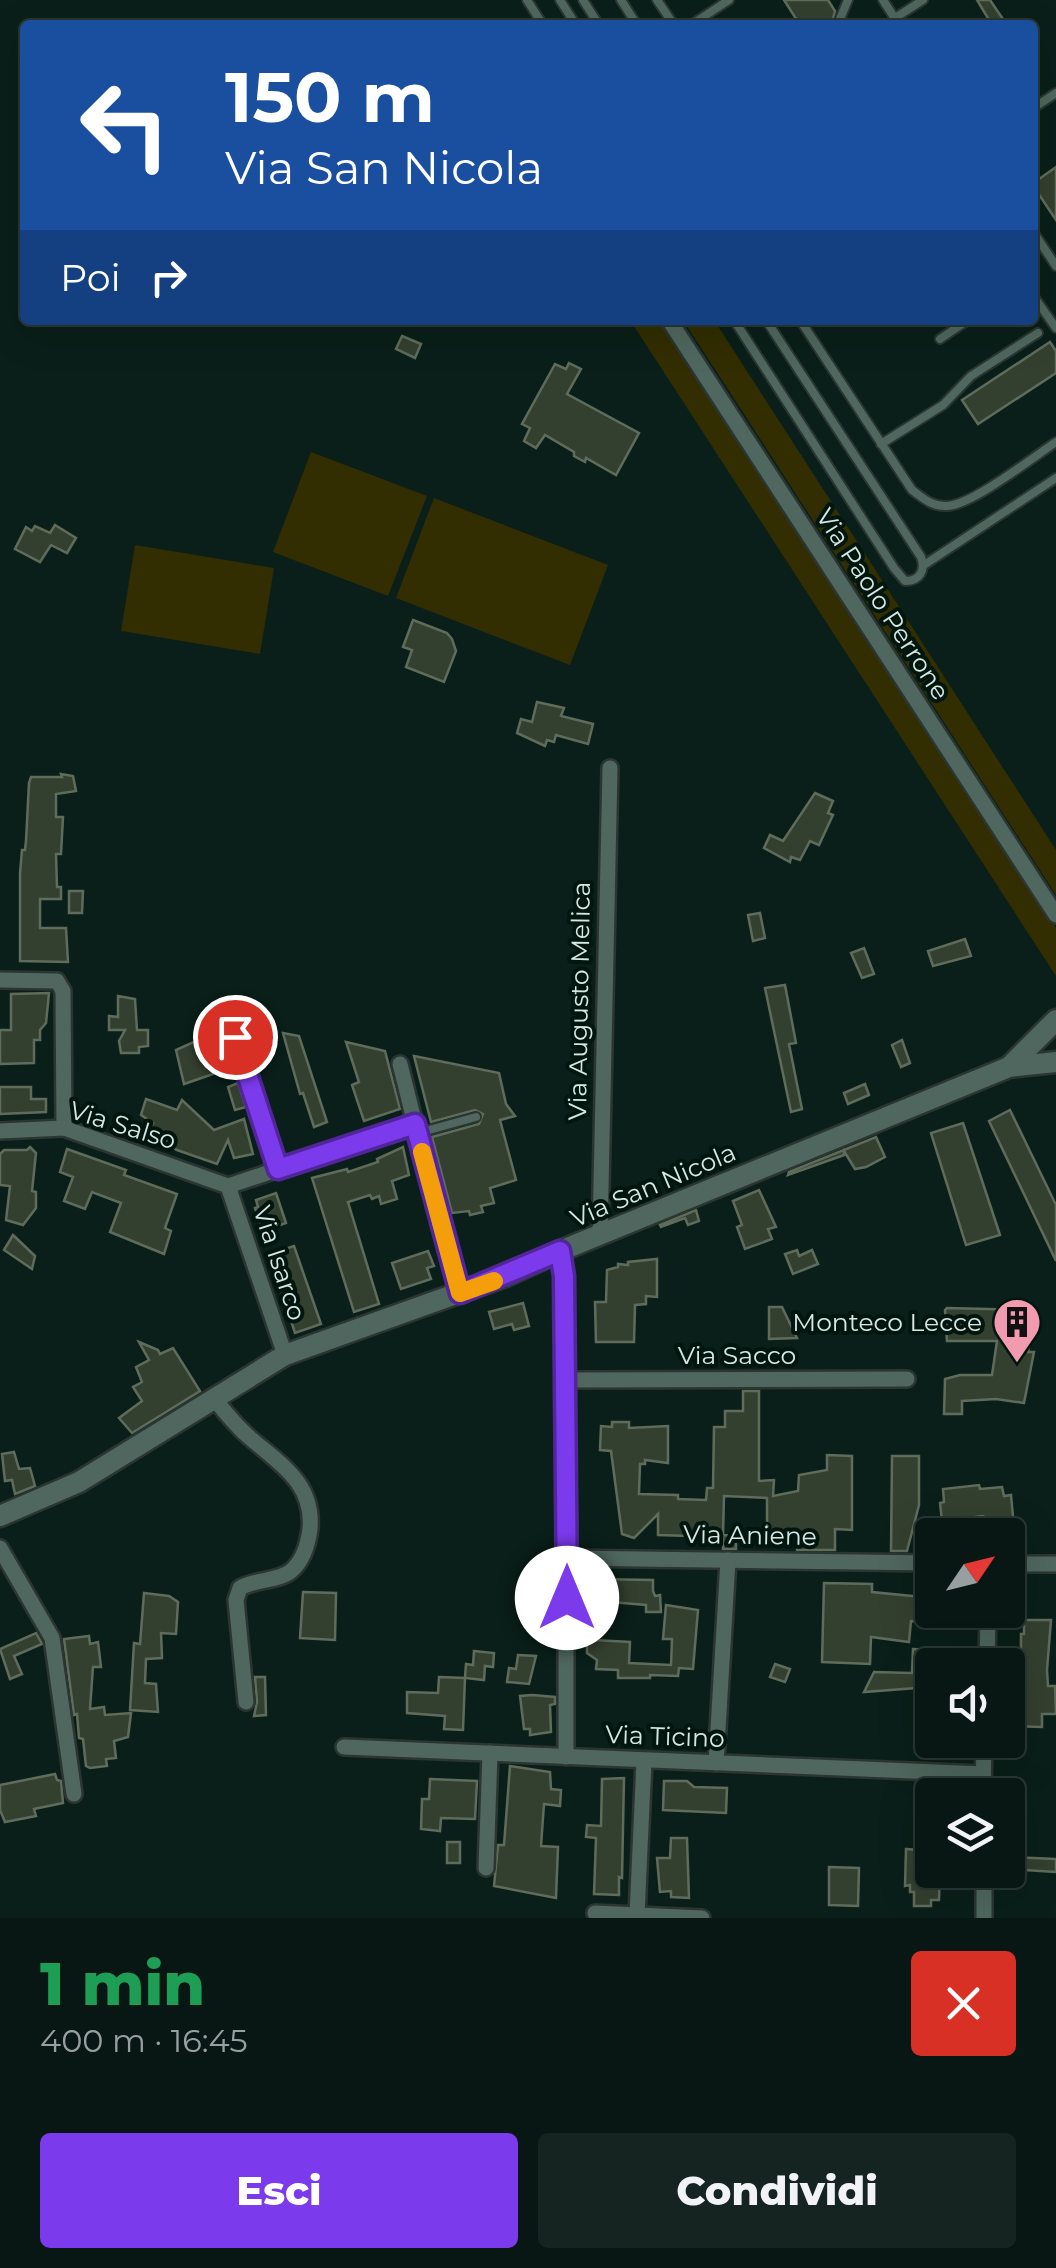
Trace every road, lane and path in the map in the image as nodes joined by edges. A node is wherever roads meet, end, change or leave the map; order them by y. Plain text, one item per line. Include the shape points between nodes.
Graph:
1 (706, 0) edge
2 (728, 0) edge
3 (848, 0) edge
4 (924, 0) edge
5 (713, 10) junction
6 (840, 19) dead end
7 (698, 20) edge
8 (899, 20) edge
9 (1038, 239) edge
10 (1056, 266) edge
11 (1038, 302) edge
12 (672, 325) edge
13 (737, 325) edge
14 (769, 325) edge
15 (803, 325) edge
16 (961, 325) edge
17 (1056, 328) edge
18 (1038, 333) dead end
19 (940, 339) dead end
20 (1056, 442) edge
21 (881, 444) junction
22 (1056, 478) edge
23 (924, 565) junction
24 (610, 768) dead end
25 (1056, 915) edge
26 (0, 980) edge
27 (1056, 1020) edge
28 (235, 1037) dead end
29 (1056, 1062) edge
30 (400, 1064) dead end
31 (1009, 1067) junction
32 (476, 1116) dead end
33 (64, 1128) junction
34 (416, 1129) junction
35 (0, 1130) edge
36 (278, 1169) junction
37 (228, 1186) junction
38 (600, 1234) junction
39 (560, 1251) junction
40 (460, 1293) junction
41 (284, 1355) junction
42 (907, 1379) dead end
43 (566, 1380) junction
44 (213, 1396) junction
45 (0, 1516) edge
46 (0, 1548) edge
47 (567, 1558) junction
48 (728, 1560) junction
49 (915, 1563) edge
50 (1025, 1564) edge
51 (1056, 1564) edge
52 (246, 1702) dead end
53 (344, 1746) dead end
54 (490, 1753) junction
55 (566, 1757) junction
56 (983, 1758) edge
57 (644, 1761) junction
58 (716, 1764) junction
59 (983, 1774) junction
60 (983, 1778) edge
61 (74, 1794) dead end
62 (486, 1868) dead end
63 (984, 1888) edge
64 (596, 1913) dead end
65 (637, 1915) junction
66 (702, 1918) edge
67 (984, 1918) edge

1 - 5 lane
2 - 5 lane
3 - 6 lane
4 - 8 lane
5 - 7 lane
9 - 10 lane
11 - 17 lane
12 - 25 street, Via Paolo Perrone
13 - 23 lane via 894,568 912,580
14 - 23 lane
15 - 21 lane
16 - 19 lane
18 - 21 lane
20 - 21 lane via 964,502 946,506 930,504 912,490
22 - 23 lane
24 - 38 street, Via Augusto Melica
26 - 33 street via 58,981 63,991
27 - 31 street, Via San Nicola
28 - 36 street
29 - 31 street, Via San Nicola
30 - 34 street
31 - 38 street, Via San Nicola
32 - 34 lane
33 - 35 street, Via Salso
33 - 37 street, Via Salso
34 - 36 street
34 - 40 street
36 - 37 street
37 - 41 street, Via Isarco
38 - 39 street, Via San Nicola
39 - 40 street, Via San Nicola
39 - 43 street
40 - 41 street, Via San Nicola
41 - 44 street, Via San Nicola
42 - 43 street, Via Sacco
43 - 47 street
44 - 45 street, Via San Nicola via 79,1482
44 - 52 street via 298,1479 310,1520 300,1562 287,1574 240,1588
46 - 61 street via 52,1638
47 - 48 street, Via Aniene
47 - 55 street
48 - 49 street, Via Aniene
48 - 58 street
50 - 51 street
53 - 54 street, Via Ticino
54 - 55 street, Via Ticino
54 - 62 street
55 - 57 street, Via Ticino
56 - 59 street
57 - 58 street, Via Ticino
57 - 65 street
58 - 59 street, Via Ticino
59 - 60 street
63 - 67 street
64 - 65 street
65 - 66 street

